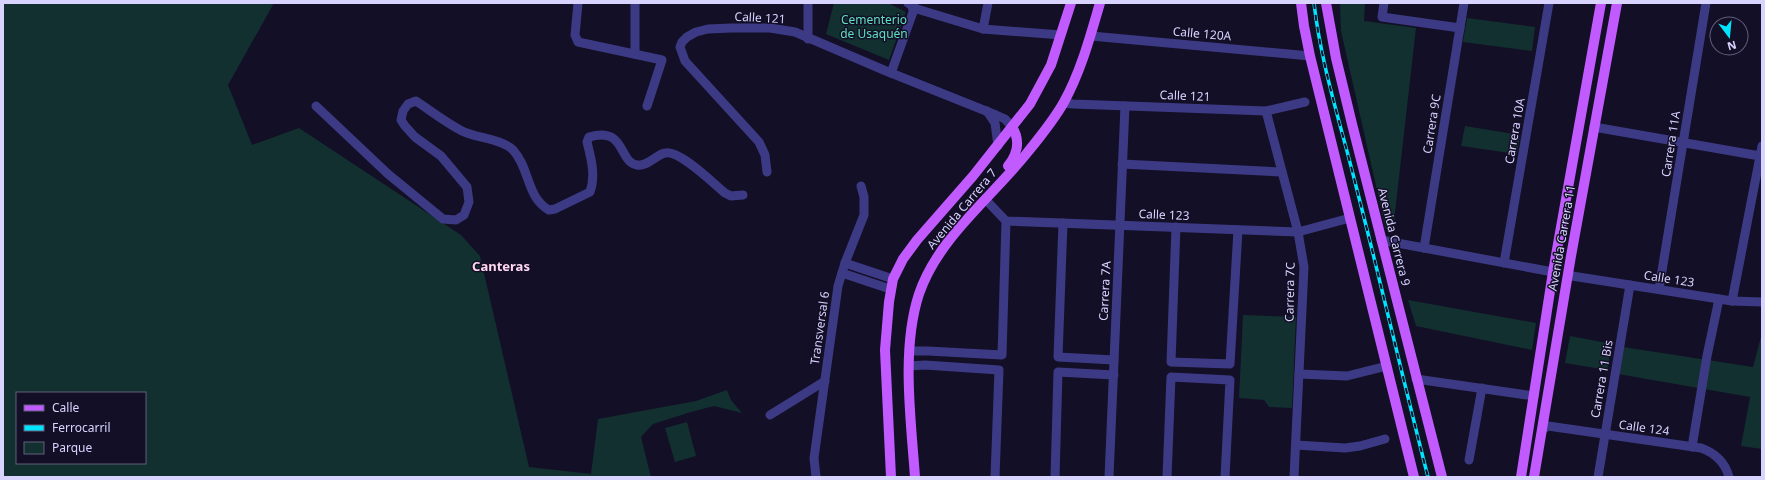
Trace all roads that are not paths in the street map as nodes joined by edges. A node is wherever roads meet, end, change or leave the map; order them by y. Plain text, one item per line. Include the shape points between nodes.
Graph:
1 (578, 3) edge
2 (635, 3) edge
3 (808, 3) edge
4 (988, 3) edge
5 (1071, 3) edge
6 (1100, 3) edge
7 (1301, 3) edge
8 (1326, 3) edge
9 (1384, 3) edge
10 (1464, 3) edge
11 (1549, 3) edge
12 (1601, 3) edge
13 (1616, 3) edge
14 (1706, 3) edge
15 (910, 4) edge
16 (1460, 28) junction
17 (983, 29) junction
18 (1061, 35) junction
19 (1091, 36) junction
20 (808, 39) junction
21 (635, 54) junction
22 (1310, 56) junction
23 (892, 73) junction
24 (1064, 102) junction
25 (1305, 102) dead end
26 (316, 106) dead end
27 (647, 106) dead end
28 (1125, 106) junction
29 (987, 111) junction
30 (1266, 111) junction
31 (1012, 127) junction
32 (1594, 127) junction
33 (1683, 142) junction
34 (998, 146) junction
35 (1762, 146) edge
36 (1760, 156) junction
37 (1122, 164) junction
38 (767, 172) dead end
39 (1281, 172) junction
40 (861, 186) dead end
41 (743, 195) dead end
42 (985, 199) junction
43 (971, 216) junction
44 (1350, 218) junction
45 (1006, 221) junction
46 (1063, 223) junction
47 (1120, 225) junction
48 (1176, 227) junction
49 (1238, 230) junction
50 (1298, 232) junction
51 (1380, 240) junction
52 (1424, 248) junction
53 (845, 263) junction
54 (1504, 263) junction
55 (1553, 272) junction
56 (842, 273) junction
57 (1569, 275) junction
58 (892, 284) junction
59 (1630, 285) junction
60 (1659, 289) junction
61 (1719, 298) junction
62 (1732, 301) junction
63 (1762, 302) edge
64 (910, 351) junction
65 (1114, 360) junction
66 (909, 366) junction
67 (1386, 366) junction
68 (1299, 374) junction
69 (1114, 375) junction
70 (1416, 379) junction
71 (825, 381) junction
72 (1482, 388) junction
73 (1534, 396) junction
74 (770, 416) dead end
75 (1545, 425) junction
76 (1605, 434) junction
77 (1385, 439) dead end
78 (1296, 445) junction
79 (1692, 447) junction
80 (1469, 460) dead end
81 (1728, 474) edge
82 (816, 477) edge
83 (892, 477) edge
84 (915, 477) edge
85 (995, 477) edge
86 (1055, 477) edge
87 (1109, 477) edge
88 (1167, 477) edge
89 (1225, 477) edge
90 (1294, 477) edge
91 (1414, 477) edge
92 (1442, 477) edge
93 (1521, 477) edge
94 (1534, 477) edge
95 (1598, 477) edge

1 - 21 street via 578,42
2 - 21 street
3 - 20 street
4 - 17 street
5 - 18 main road, Avenida Carrera 7
6 - 19 main road, Avenida Carrera 7
7 - 22 main road
8 - 51 main road, Avenida Carrera 9 via 1336,58
9 - 16 street via 1382,16
10 - 16 street, Carrera 9C
11 - 54 street, Carrera 10A
12 - 55 main road, Avenida Carrera 11
13 - 32 main road, Avenida Carrera 11
14 - 33 street, Carrera 11A
15 - 17 street via 918,10
15 - 23 street via 913,12
16 - 52 street, Carrera 9C
17 - 18 street
18 - 31 main road, Avenida Carrera 7 via 1044,80 1024,114
19 - 22 street, Calle 120A
19 - 24 main road, Avenida Carrera 7
20 - 23 street, Calle 121
20 - 38 street, Calle 121 via 795,32 776,29 708,29 687,37 680,48 685,61 759,142 765,155
21 - 27 street via 662,60
22 - 44 main road
23 - 29 street, Calle 121
24 - 28 street, Calle 121
24 - 42 main road, Avenida Carrera 7 via 1026,154
25 - 30 street, Calle 121
26 - 41 street via 388,174 443,219 456,220 464,215 469,202 467,187 441,156 415,137 405,126 402,120 403,111 408,104 416,101 463,131 512,150 524,167 536,197 549,210 590,192 593,176 587,142 589,137 600,134 615,140 630,162 637,165 642,165 664,153 671,153 682,158 725,193 731,196
28 - 30 street, Calle 121
28 - 37 street, Carrera 7A
29 - 31 street, Calle 121 via 1005,119
29 - 34 street via 995,123
30 - 39 street, Carrera 7C
31 - 34 main road, Avenida Carrera 7
31 - 43 main road via 1017,145 1014,158 987,191
32 - 33 street
32 - 57 main road, Avenida Carrera 11
33 - 36 street
33 - 60 street, Carrera 11A
34 - 58 main road, Avenida Carrera 7 via 917,240 903,259
35 - 36 street
36 - 62 street
37 - 39 street
37 - 47 street, Carrera 7A
39 - 50 street, Carrera 7C
40 - 53 street, Transversal 6 via 864,215
42 - 43 main road, Avenida Carrera 7
42 - 45 street
43 - 64 main road, Avenida Carrera 7 via 938,256 926,278 915,308
44 - 50 street, Calle 123
44 - 67 main road
45 - 46 street, Calle 123
45 - 64 street via 1002,355
46 - 47 street, Calle 123
46 - 65 street via 1058,357
47 - 48 street, Calle 123
47 - 65 street, Carrera 7A
48 - 49 street, Calle 123
48 - 49 street via 1171,362 1230,364
49 - 50 street, Calle 123
50 - 68 street, Carrera 7C via 1304,267
51 - 52 street
51 - 70 main road, Avenida Carrera 9
52 - 54 street
53 - 56 street, Transversal 6
53 - 58 street
54 - 55 street
55 - 73 main road, Avenida Carrera 11
56 - 58 street
56 - 71 street, Transversal 6 via 835,303
57 - 59 street, Calle 123
57 - 75 main road, Avenida Carrera 11
58 - 83 main road, Avenida Carrera 7 via 885,350
59 - 60 street, Calle 123
59 - 76 street, Carrera 11 Bis
60 - 61 street, Calle 123
61 - 62 street, Calle 123
61 - 79 street
62 - 63 street, Calle 123
64 - 66 main road, Avenida Carrera 7
65 - 69 street, Carrera 7A
66 - 84 main road, Avenida Carrera 7
66 - 85 street via 999,370
67 - 68 street via 1347,376
67 - 91 main road
68 - 78 street, Carrera 7C
69 - 86 street via 1058,372
69 - 87 street, Carrera 7A
70 - 72 street
70 - 92 main road, Avenida Carrera 9
71 - 74 street
71 - 82 street, Transversal 6 via 814,458
72 - 73 street
72 - 80 street
73 - 93 main road, Avenida Carrera 11
75 - 76 street, Calle 124
75 - 94 main road, Avenida Carrera 11
76 - 79 street, Calle 124
76 - 95 street, Carrera 11 Bis
77 - 78 street via 1345,448
78 - 90 street, Carrera 7C
79 - 81 street, Calle 124 via 1710,451 1723,464
88 - 89 street via 1171,377 1230,380

